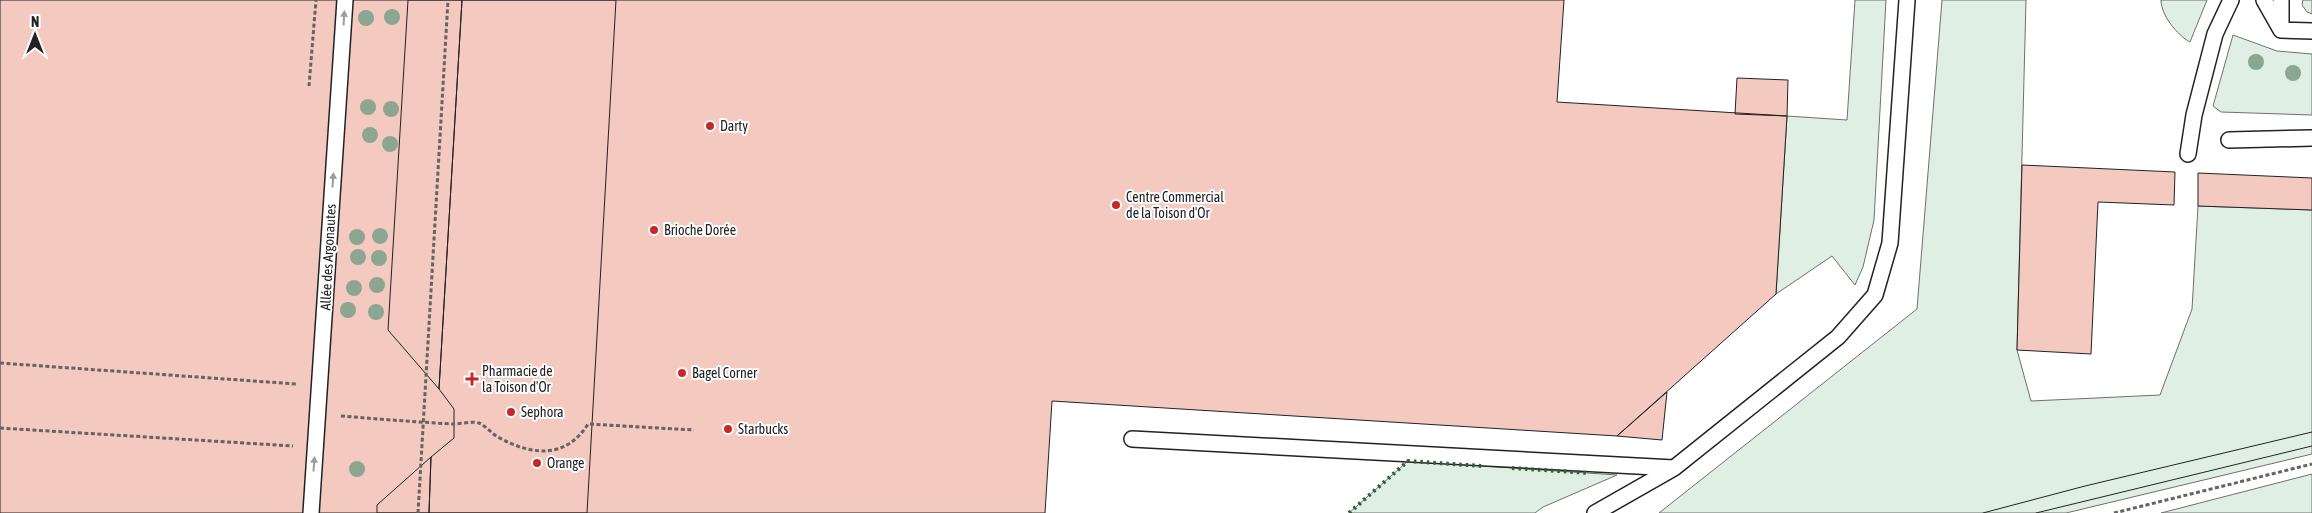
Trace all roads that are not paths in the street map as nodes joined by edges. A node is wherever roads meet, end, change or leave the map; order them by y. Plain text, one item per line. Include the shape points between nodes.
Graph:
1 (345, 0) edge
2 (1907, 0) edge
3 (2231, 0) edge
4 (2264, 0) edge
5 (2281, 0) edge
6 (2280, 30) junction
7 (2312, 31) edge
8 (2312, 138) edge
9 (2229, 140) dead end
10 (2188, 154) dead end
11 (1132, 439) dead end
12 (1674, 468) junction
13 (311, 513) edge
14 (1595, 513) edge

13 -> 1 lane, Allée des Argonautes
2 - 12 lane via 1890,243 1875,295 1838,337
3 - 10 lane via 2215,34 2194,115
4 - 6 lane
5 - 6 lane
6 - 7 lane
8 - 9 lane
11 - 12 lane
12 - 14 lane

